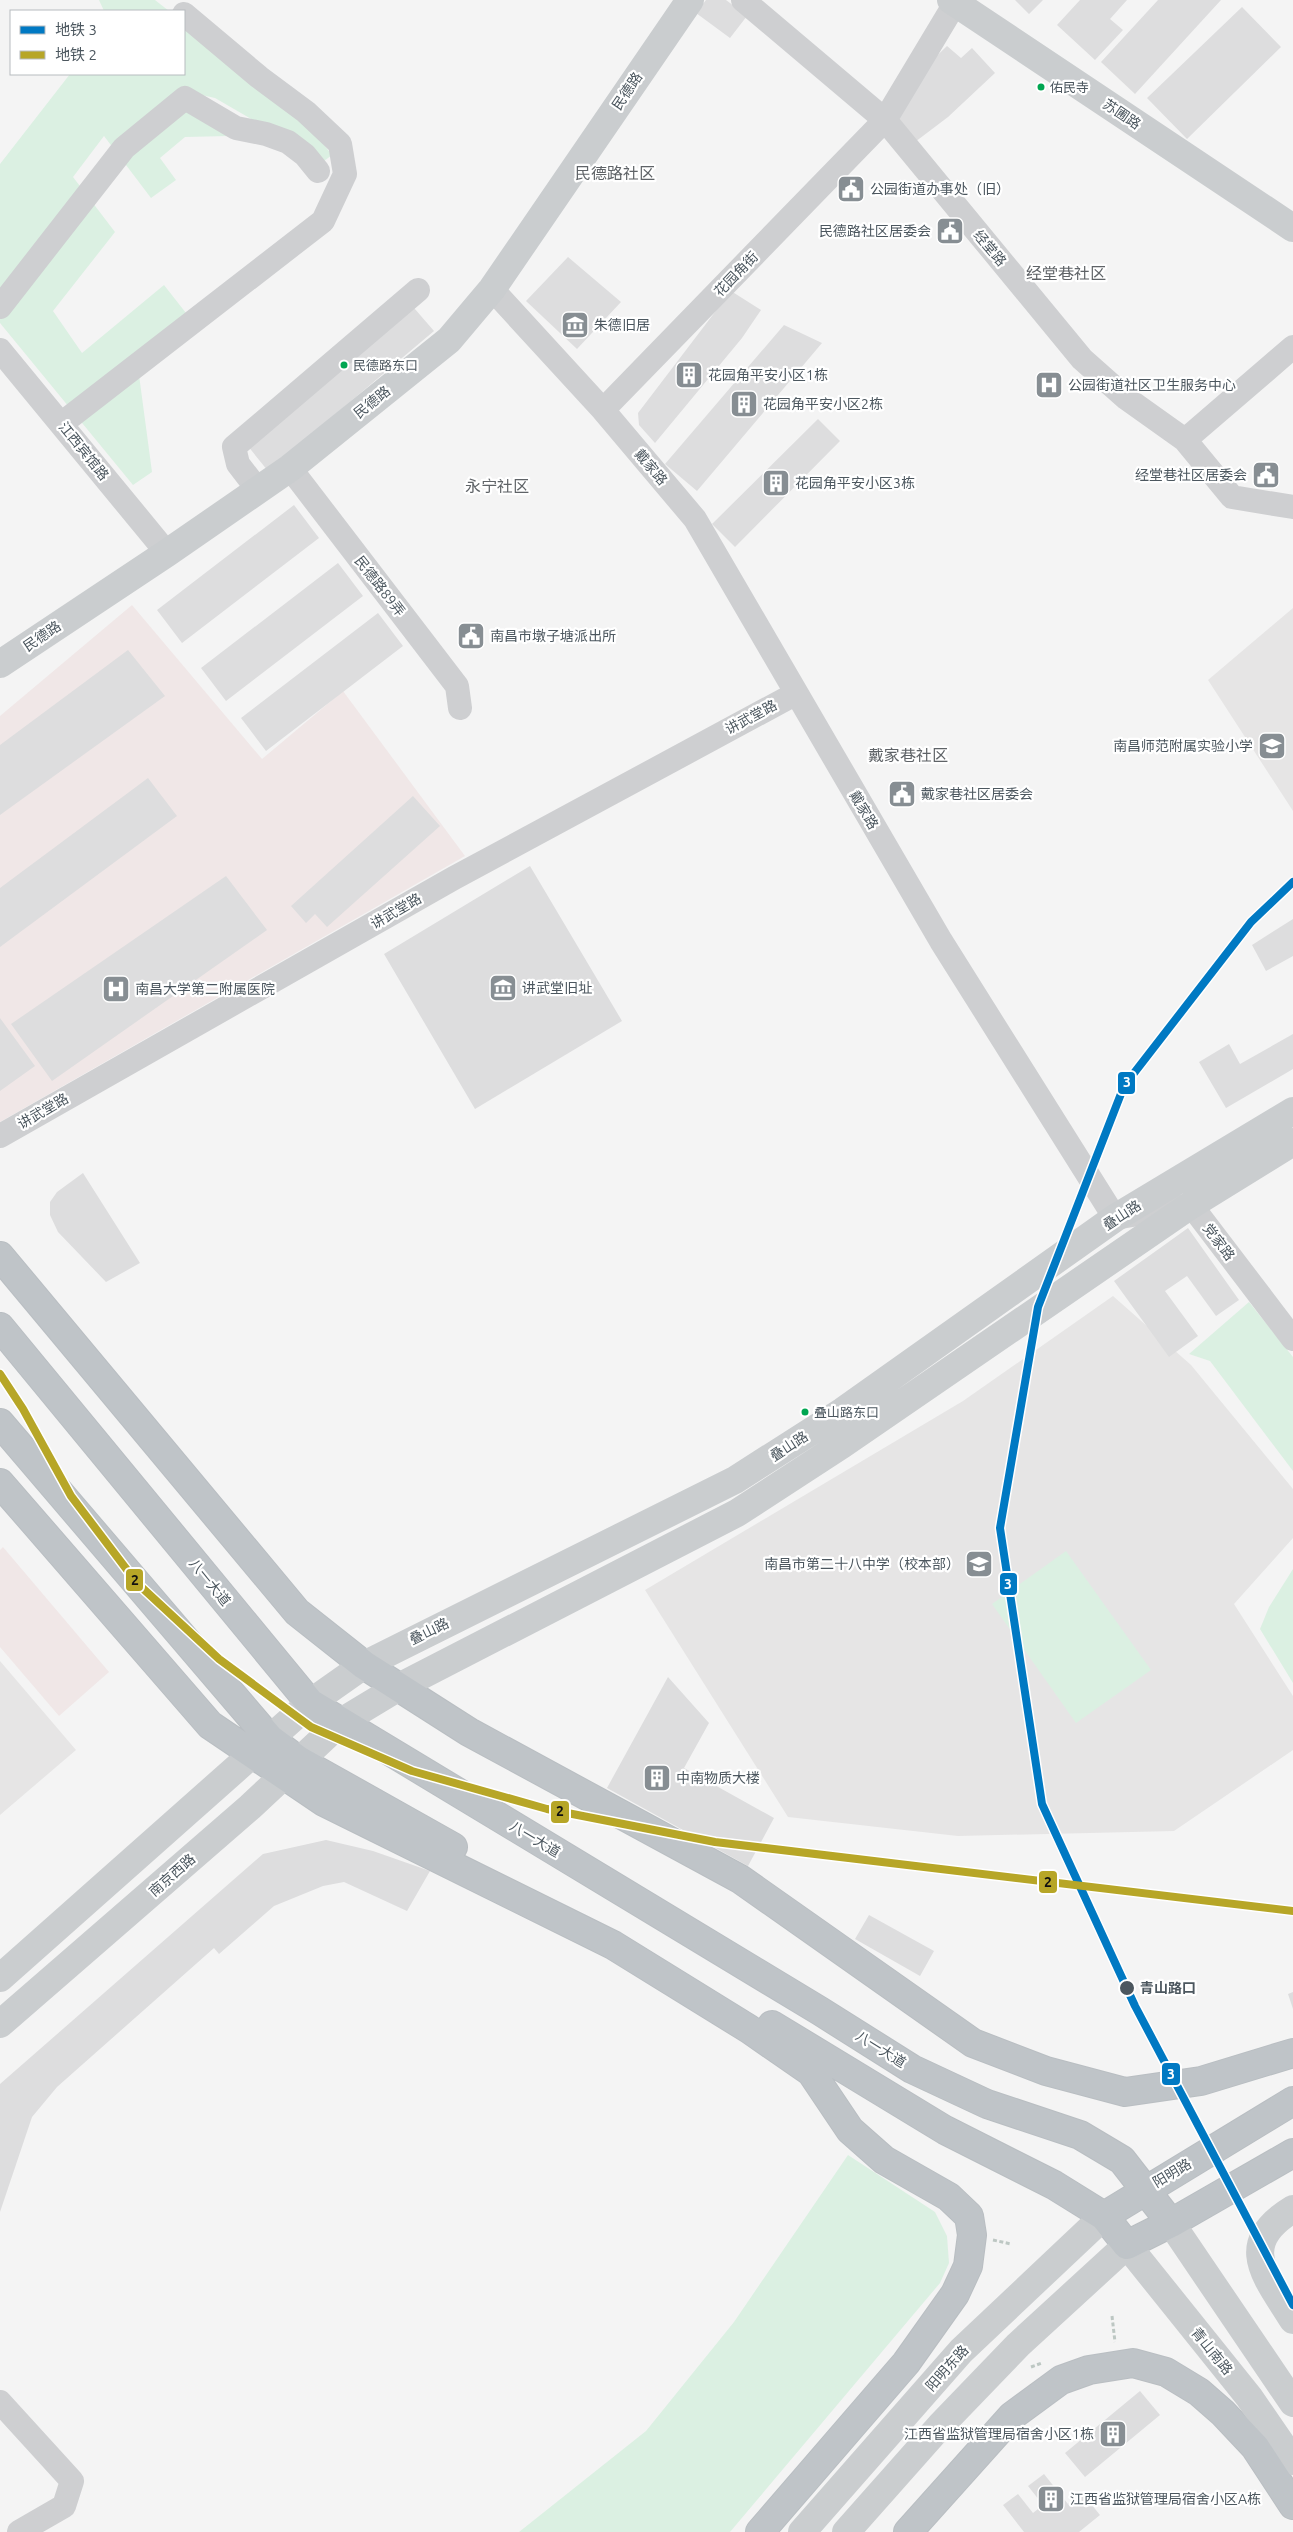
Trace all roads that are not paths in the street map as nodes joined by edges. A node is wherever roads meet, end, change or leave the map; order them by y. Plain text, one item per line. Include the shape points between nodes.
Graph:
1 (168, 0) edge
2 (690, 0) edge
3 (743, 0) edge
4 (955, 1) edge
5 (180, 10) edge
6 (185, 15) edge
7 (884, 120) junction
8 (318, 171) dead end
9 (1293, 228) edge
10 (492, 288) junction
11 (418, 290) dead end
12 (0, 307) edge
13 (1293, 347) edge
14 (0, 350) edge
15 (603, 410) junction
16 (61, 424) junction
17 (1185, 440) junction
18 (290, 468) junction
19 (258, 490) junction
20 (1293, 507) edge
21 (167, 554) junction
22 (0, 664) edge
23 (795, 694) junction
24 (460, 708) dead end
25 (1293, 1111) edge
26 (0, 1136) edge
27 (1293, 1142) edge
28 (1191, 1205) junction
29 (1115, 1218) junction
30 (0, 1256) edge
31 (0, 1327) edge
32 (1293, 1339) edge
33 (0, 1423) edge
34 (0, 1483) edge
35 (364, 1665) junction
36 (399, 1687) junction
37 (310, 1703) junction
38 (340, 1722) junction
39 (261, 1747) junction
40 (291, 1768) junction
41 (0, 1978) edge
42 (0, 2024) edge
43 (1293, 2054) edge
44 (1293, 2101) edge
45 (1293, 2153) edge
46 (1146, 2189) junction
47 (1293, 2209) edge
48 (1104, 2216) junction
49 (1171, 2223) junction
50 (1127, 2244) junction
51 (1293, 2320) edge
52 (0, 2402) edge
53 (1293, 2403) edge
54 (1293, 2461) edge
55 (1293, 2505) edge
56 (19, 2532) edge
57 (760, 2532) edge
58 (802, 2532) edge
59 (846, 2532) edge
60 (908, 2532) edge

1 - 5 street
2 - 10 main road, 民德路
3 - 7 street, 经堂路
4 - 7 street, 花园角街
4 - 9 main road, 苏圃路
6 - 16 street via 258,77 306,112 340,144 345,174 323,221
7 - 15 street, 花园角街
7 - 17 street, 经堂路 via 1082,359 1126,398
8 - 12 street via 288,142 236,128 185,98 124,148
10 - 15 street
10 - 18 main road, 民德路 via 449,340
11 - 19 street via 234,447 238,464
13 - 17 street
14 - 16 street, 江西宾馆路
15 - 23 street, 戴家路 via 695,520
16 - 21 street, 江西宾馆路
17 - 20 street, 经堂路 via 1232,497
18 - 19 main road, 民德路
18 - 24 street, 民德路89弄 via 457,686
19 - 21 main road, 民德路
21 - 22 main road, 民德路
23 - 26 street, 讲武堂路 via 454,878
23 - 29 street, 戴家路 via 942,941
25 - 29 main road, 叠山路
27 - 28 main road, 叠山路
28 - 29 street
28 - 32 street, 党家路
28 - 36 main road, 叠山路 via 737,1513
29 - 35 main road, 叠山路 via 842,1411 735,1480
30 - 35 highway via 297,1612
31 - 37 highway, 八一大道
33 - 39 highway
34 - 39 highway via 210,1725
35 - 36 highway
35 - 37 main road, 叠山路
36 - 38 main road, 叠山路
36 - 43 highway via 469,1732 740,1879 973,2042 1046,2071 1125,2092 1201,2081
37 - 38 highway, 八一大道
37 - 39 main road
38 - 40 main road, 南京西路
38 - 46 highway, 八一大道 via 820,2010 912,2069 986,2104 1080,2135 1122,2160
39 - 40 highway
39 - 41 main road
40 - 42 main road, 南京西路
40 - 48 highway via 787,2033 946,2130
40 - 57 highway via 324,1802 613,1945 749,2029 811,2072 850,2130 884,2160 949,2197 969,2216 972,2235 968,2266 955,2294 906,2363
44 - 46 highway, 阳明路
45 - 49 highway
46 - 48 highway, 阳明路
46 - 49 highway, 八一大道
47 - 51 main road via 1265,2233 1259,2245 1270,2283
48 - 50 highway
48 - 58 main road, 阳明东路 via 961,2351
49 - 50 highway
49 - 53 main road
50 - 54 main road, 青山南路 via 1249,2397
50 - 59 main road via 1018,2345 940,2426
52 - 56 street via 72,2481 64,2506
55 - 60 highway via 1255,2447 1223,2412 1166,2372 1133,2363 1089,2370 1061,2380 1012,2416

